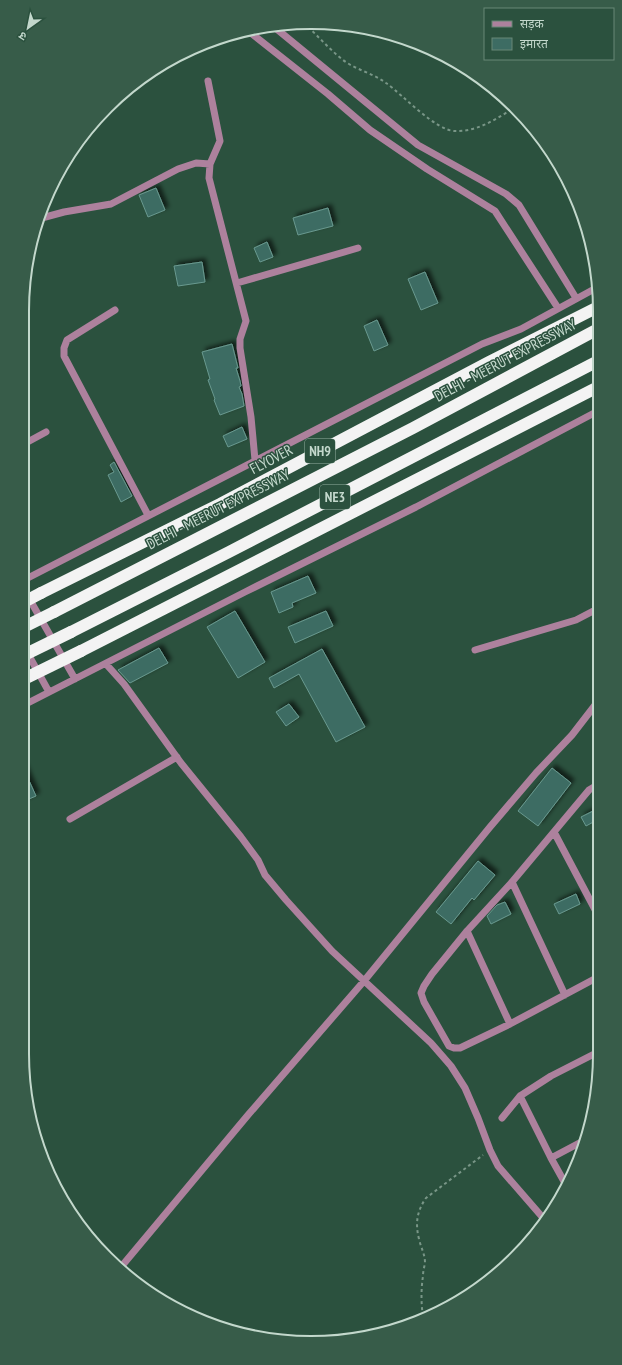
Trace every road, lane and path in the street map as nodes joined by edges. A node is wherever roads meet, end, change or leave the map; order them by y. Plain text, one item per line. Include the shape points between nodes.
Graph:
1 (311, 29) edge
2 (278, 31) edge
3 (253, 35) edge
4 (208, 81) dead end
5 (509, 111) edge
6 (210, 164) junction
7 (45, 216) edge
8 (358, 248) dead end
9 (238, 283) junction
10 (592, 290) edge
11 (576, 298) junction
12 (558, 308) junction
13 (114, 310) dead end
14 (593, 310) edge
15 (593, 332) edge
16 (593, 364) edge
17 (593, 390) edge
18 (593, 414) edge
19 (46, 432) dead end
20 (29, 441) edge
21 (255, 460) junction
22 (148, 515) junction
23 (29, 577) edge
24 (29, 598) edge
25 (29, 600) edge
26 (593, 611) edge
27 (29, 624) edge
28 (475, 650) dead end
29 (29, 653) edge
30 (29, 656) edge
31 (106, 664) junction
32 (29, 677) edge
33 (75, 679) junction
34 (49, 692) junction
35 (29, 702) edge
36 (593, 708) edge
37 (177, 758) junction
38 (593, 788) edge
39 (70, 819) dead end
40 (554, 832) junction
41 (512, 882) junction
42 (593, 906) edge
43 (467, 931) junction
44 (593, 980) edge
45 (364, 981) junction
46 (565, 995) junction
47 (510, 1024) junction
48 (593, 1055) edge
49 (520, 1096) junction
50 (502, 1118) dead end
51 (578, 1143) edge
52 (490, 1150) junction
53 (551, 1158) junction
54 (563, 1180) edge
55 (542, 1216) edge
56 (123, 1264) edge
57 (423, 1313) edge

1 - 5 path via 345,61 386,83 444,129 454,132 468,130 495,120
2 - 11 street via 418,146 512,198
3 - 12 street via 370,130 496,211
4 - 6 street via 220,141
6 - 7 street via 196,163 178,169 111,204
6 - 9 street via 209,178
8 - 9 street
9 - 21 street via 246,321 240,348
10 - 11 street
11 - 12 street
12 - 21 street via 521,329 482,344
13 - 22 street via 67,340 64,356
14 - 25 highway, FLYOVER / NH9, bridge via 220,504
15 - 27 highway, DELHI - MEERUT EXPRESSWAY / NE3, bridge via 413,428
16 - 29 highway, NE3, bridge
17 - 32 highway, bridge
18 - 31 street via 416,507
19 - 20 street
21 - 22 street
22 - 23 street
24 - 33 street
26 - 28 street via 576,620
30 - 34 street
31 - 33 street
31 - 37 street via 124,684
33 - 34 street
34 - 35 street
36 - 45 street via 490,827
37 - 39 street
37 - 45 street via 241,837 258,860 265,876 332,951
38 - 40 street
40 - 41 street
40 - 42 street
41 - 43 street
41 - 46 street
43 - 47 street
43 - 47 street via 424,986 421,993 424,1002 449,1046 454,1048 460,1048
44 - 46 street
45 - 52 street via 451,1066 465,1088
45 - 56 street
46 - 47 street
48 - 49 street via 551,1076
49 - 50 street
49 - 53 street
51 - 53 street
52 - 55 street via 498,1166
52 - 57 path via 426,1198 420,1207 417,1224 425,1264 422,1283
53 - 54 street

